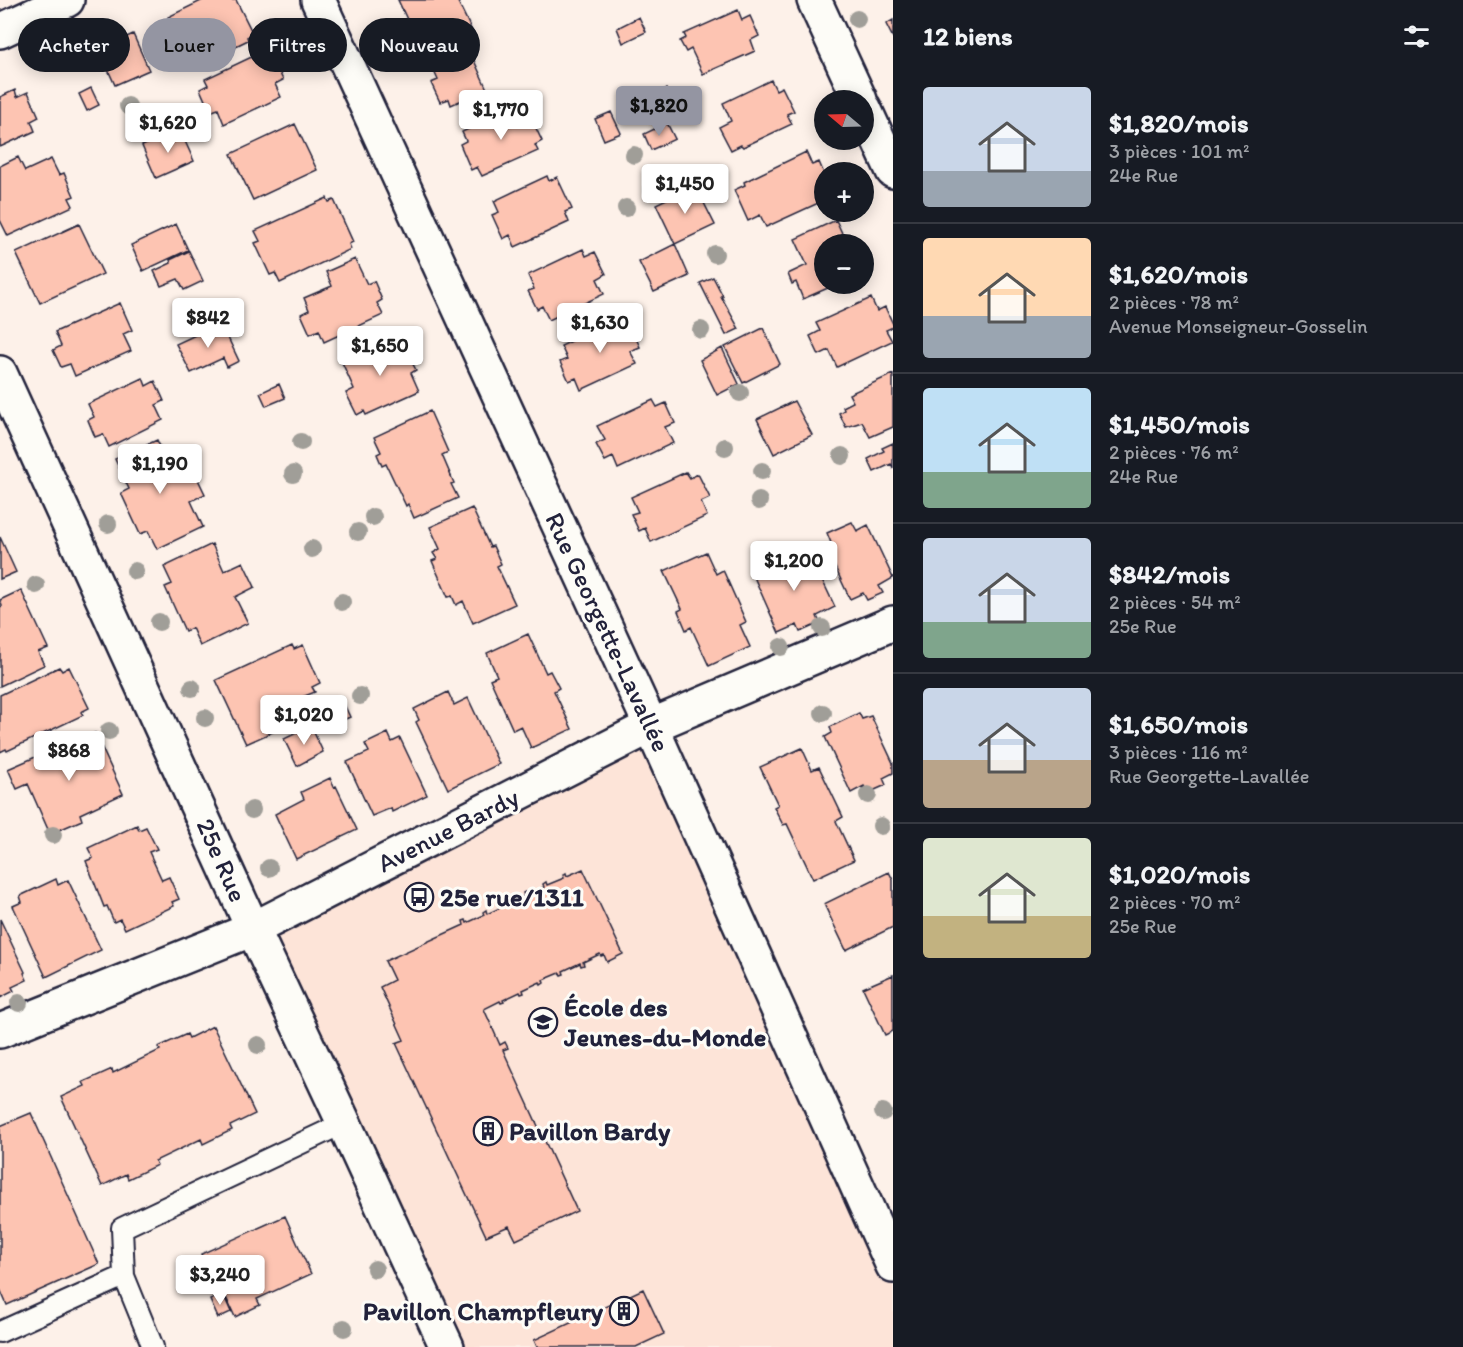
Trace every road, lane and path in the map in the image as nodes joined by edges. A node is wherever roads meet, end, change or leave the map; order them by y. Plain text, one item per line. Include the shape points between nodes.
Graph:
1 (67, 0) edge
2 (318, 0) edge
3 (814, 0) edge
4 (0, 31) edge
5 (855, 90) edge
6 (874, 130) edge
7 (893, 171) edge
8 (0, 373) edge
9 (893, 623) edge
10 (651, 726) junction
11 (254, 929) junction
12 (0, 1031) edge
13 (344, 1123) junction
14 (893, 1266) edge
15 (124, 1276) junction
16 (0, 1332) edge
17 (153, 1347) edge
18 (447, 1347) edge

1 - 4 street
2 - 10 street, Rue Georgette-Lavallée
3 - 5 street
6 - 7 street
8 - 11 street, 25e Rue
9 - 10 street, Avenue Bardy
10 - 11 street, Avenue Bardy
10 - 14 street, Rue Georgette-Lavallée
11 - 12 street, Avenue Bardy
11 - 13 street, 25e Rue
13 - 15 lane via 122,1228
13 - 18 street, 25e Rue
15 - 16 lane
15 - 17 lane

